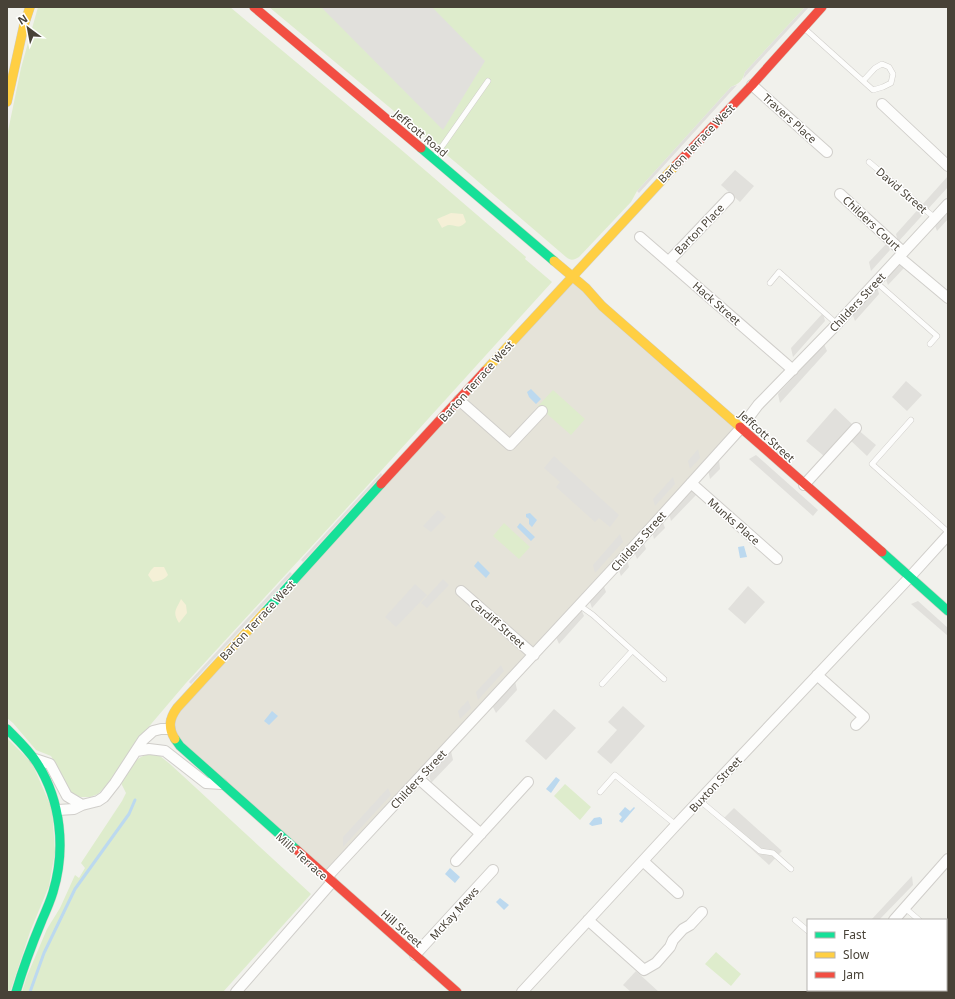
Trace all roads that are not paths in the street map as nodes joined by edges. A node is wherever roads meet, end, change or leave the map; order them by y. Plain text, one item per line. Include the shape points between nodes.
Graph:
1 (30, 7) edge
2 (254, 7) edge
3 (822, 7) edge
4 (804, 27) junction
5 (488, 80) dead end
6 (864, 81) junction
7 (752, 85) junction
8 (7, 102) edge
9 (882, 104) dead end
10 (827, 152) dead end
11 (432, 158) junction
12 (869, 162) dead end
13 (948, 166) edge
14 (840, 194) dead end
15 (729, 198) dead end
16 (948, 204) edge
17 (935, 218) junction
18 (640, 237) dead end
19 (901, 255) junction
20 (669, 261) junction
21 (572, 276) junction
22 (876, 282) junction
23 (770, 283) dead end
24 (948, 298) edge
25 (838, 324) junction
26 (930, 344) dead end
27 (793, 370) junction
28 (459, 400) junction
29 (542, 412) dead end
30 (911, 420) dead end
31 (856, 428) dead end
32 (740, 429) junction
33 (691, 483) junction
34 (804, 485) junction
35 (948, 532) edge
36 (948, 535) edge
37 (777, 559) dead end
38 (909, 578) junction
39 (461, 591) dead end
40 (579, 605) junction
41 (948, 611) edge
42 (632, 651) junction
43 (534, 655) junction
44 (817, 675) junction
45 (664, 679) dead end
46 (602, 684) dead end
47 (872, 709) dead end
48 (864, 717) junction
49 (856, 725) dead end
50 (7, 729) edge
51 (170, 729) junction
52 (136, 751) junction
53 (35, 759) junction
54 (419, 779) junction
55 (528, 782) dead end
56 (222, 784) junction
57 (600, 792) dead end
58 (699, 800) junction
59 (82, 805) junction
60 (58, 810) junction
61 (676, 824) junction
62 (481, 834) junction
63 (948, 859) edge
64 (456, 861) dead end
65 (643, 861) junction
66 (494, 870) dead end
67 (791, 870) dead end
68 (329, 880) junction
69 (678, 893) dead end
70 (905, 908) junction
71 (702, 912) dead end
72 (895, 919) edge
73 (918, 919) edge
74 (588, 920) junction
75 (795, 920) dead end
76 (807, 931) edge
77 (415, 955) junction
78 (16, 992) edge
79 (236, 992) edge
80 (456, 992) edge
81 (522, 992) edge

1 - 8 main road
2 - 11 main road, Jeffcott Road
3 - 4 main road, Barton Terrace West
4 - 6 lane
4 - 7 main road, Barton Terrace West
5 - 11 lane
6 - 6 lane via 873,90 891,82 893,74 889,67 882,64
7 - 10 street, Travers Place
7 - 21 main road, Barton Terrace West
9 - 13 street
11 - 21 main road, Jeffcott Road
12 - 17 lane, David Street
14 - 19 street, Childers Court
15 - 20 street, Barton Place
16 - 17 street, Childers Street
17 - 19 street, Childers Street
18 - 20 street, Hack Street
19 - 22 street, Childers Street
19 - 24 street, Childers Court
20 - 27 street, Hack Street
21 - 28 main road, Barton Terrace West
21 - 32 main road, Jeffcott Street
22 - 25 street, Childers Street
22 - 26 lane via 937,336
23 - 25 lane via 779,272
25 - 27 street, Childers Street
27 - 32 street, Childers Street via 758,405
28 - 29 street via 510,446
28 - 51 main road, Barton Terrace West via 176,710 171,719
30 - 35 lane via 872,464
31 - 34 street
32 - 33 street, Childers Street
32 - 34 main road, Jeffcott Street
33 - 37 street, Munks Place
33 - 40 street, Childers Street
34 - 38 main road, Jeffcott Street
36 - 38 street, Buxton Street
38 - 41 main road, Jeffcott Street
38 - 44 street, Buxton Street
39 - 43 street, Cardiff Street
40 - 42 lane
40 - 43 street, Childers Street
42 - 45 lane
42 - 46 lane
43 - 54 street, Childers Street
44 - 48 street
44 - 58 street, Buxton Street
47 - 48 street
48 - 49 street
50 - 53 main road
51 - 52 street via 153,731
51 - 56 main road, Mills Terrace via 173,739
52 - 56 street via 149,748 165,751 206,783
52 - 59 street via 104,797 94,803
53 - 59 street via 50,764 68,796
53 - 60 main road via 49,783
54 - 62 street
54 - 68 street, Childers Street
55 - 62 street
56 - 68 main road, Mills Terrace
57 - 61 lane via 615,775
58 - 61 street, Buxton Street
58 - 67 lane via 760,851 773,854
59 - 60 street via 68,810
60 - 78 main road via 60,862 55,888
61 - 65 street, Buxton Street
62 - 64 street
63 - 70 street
65 - 69 street
65 - 74 street, Buxton Street
66 - 77 street, McKay Mews
68 - 77 main road, Hill Street
68 - 79 street, Mills Terrace
70 - 72 street
70 - 73 lane
71 - 74 street via 673,940 656,963 644,970
74 - 81 street, Buxton Street
75 - 76 lane
77 - 80 main road, Hill Street

